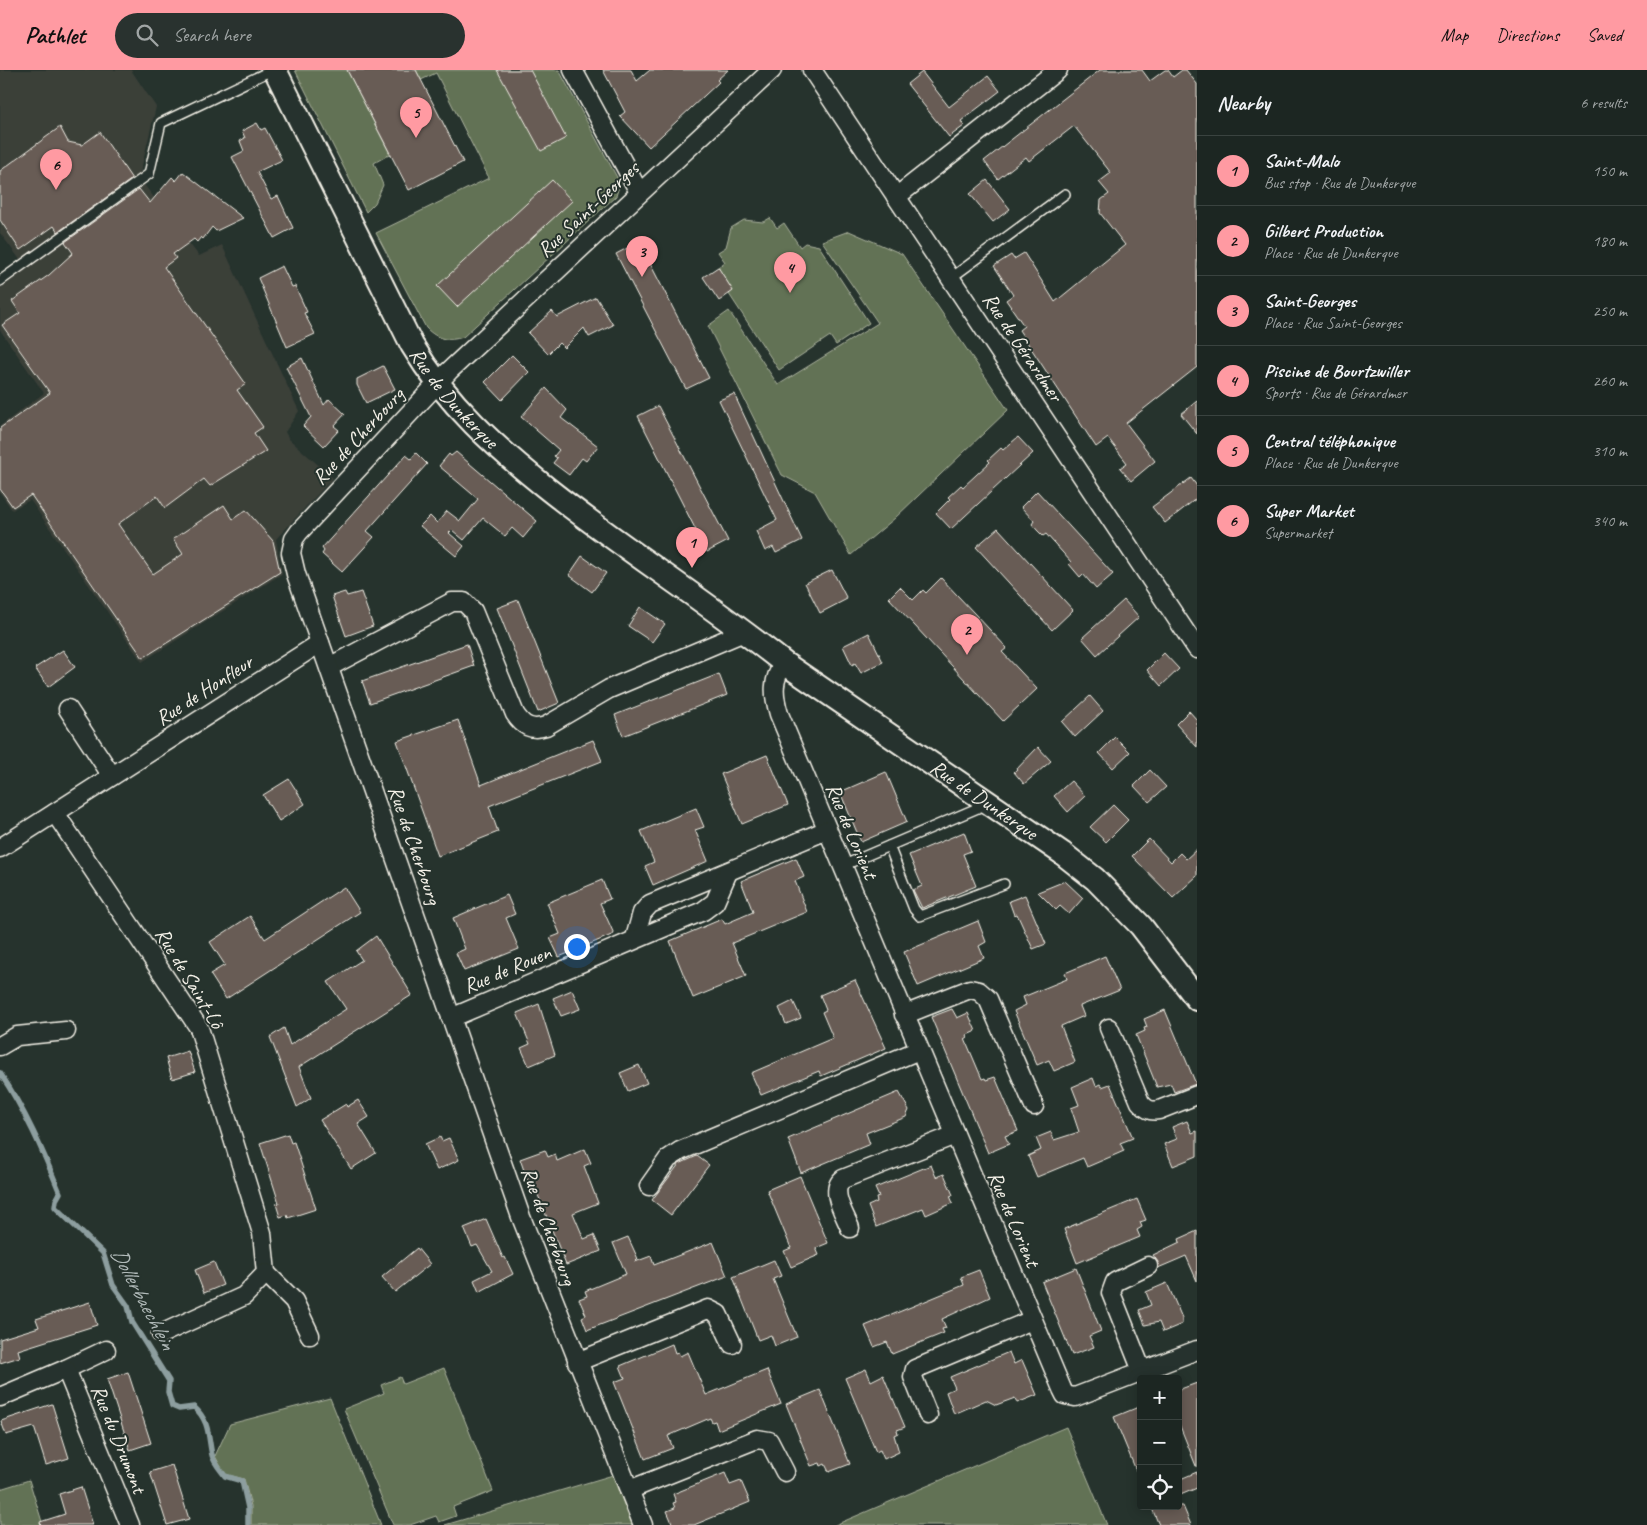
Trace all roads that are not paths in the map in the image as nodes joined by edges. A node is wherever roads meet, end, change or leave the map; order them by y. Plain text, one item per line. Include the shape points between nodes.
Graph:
1 (274, 70) edge
2 (573, 70) edge
3 (772, 70) edge
4 (812, 70) edge
5 (1058, 70) edge
6 (638, 192) junction
7 (1065, 194) dead end
8 (896, 196) junction
9 (951, 278) junction
10 (0, 281) edge
11 (437, 383) junction
12 (744, 632) junction
13 (320, 642) junction
14 (1197, 649) edge
15 (784, 663) junction
16 (329, 667) junction
17 (68, 709) dead end
18 (112, 776) junction
19 (990, 803) junction
20 (55, 813) junction
21 (827, 830) junction
22 (889, 846) junction
23 (0, 848) edge
24 (842, 866) junction
25 (728, 872) junction
26 (1004, 884) dead end
27 (635, 938) junction
28 (1197, 999) edge
29 (904, 1015) junction
30 (452, 1018) junction
31 (1109, 1028) dead end
32 (66, 1031) dead end
33 (0, 1046) edge
34 (919, 1050) junction
35 (1197, 1095) edge
36 (1034, 1106) dead end
37 (955, 1134) junction
38 (649, 1186) dead end
39 (850, 1228) dead end
40 (1148, 1266) dead end
41 (266, 1273) junction
42 (1032, 1320) junction
43 (161, 1334) dead end
44 (310, 1335) dead end
45 (732, 1344) dead end
46 (106, 1350) dead end
47 (1197, 1350) edge
48 (577, 1362) junction
49 (66, 1369) junction
50 (1142, 1371) junction
51 (0, 1397) edge
52 (928, 1415) dead end
53 (785, 1472) dead end
54 (629, 1490) junction
55 (130, 1525) edge
56 (643, 1525) edge

1 - 10 lane via 161,124 149,174
1 - 11 street, Rue de Dunkerque via 412,345
2 - 6 street
3 - 6 street, Rue Saint-Georges
4 - 8 street, Rue de Gérardmer
5 - 8 street
6 - 11 street, Rue Saint-Georges
7 - 9 lane
8 - 9 street, Rue de Gérardmer
9 - 14 street, Rue de Gérardmer
11 - 12 street, Rue de Dunkerque via 469,420 539,482
11 - 13 street, Rue de Cherbourg via 294,539 293,562
12 - 15 street, Rue de Dunkerque
12 - 16 street via 609,689 546,726 535,728 524,726 515,714 473,611 459,600
13 - 16 street, Rue de Cherbourg
13 - 18 street, Rue de Honfleur
15 - 19 street, Rue de Dunkerque
15 - 21 street, Rue de Lorient via 775,681 774,698
16 - 30 street, Rue de Cherbourg
17 - 18 street
18 - 20 street, Rue de Honfleur
19 - 22 lane
19 - 28 street, Rue de Dunkerque via 1062,852 1095,880 1140,926
20 - 23 street, Rue de Honfleur
20 - 41 street, Rue de Saint-Lô via 199,1028 262,1233
21 - 24 street, Rue de Lorient
21 - 25 street
22 - 24 lane
22 - 26 lane via 914,909 920,916
24 - 29 street, Rue de Lorient
25 - 27 street, Rue de Rouen via 710,907
25 - 27 street via 650,904 642,913
27 - 30 street, Rue de Rouen
29 - 34 street, Rue de Lorient
29 - 36 street via 970,989 983,994
30 - 48 street, Rue de Cherbourg via 524,1225
31 - 35 street via 1144,1107 1153,1112
32 - 33 street via 17,1036
34 - 37 street, Rue de Lorient
34 - 38 street via 680,1151 662,1165
37 - 39 street via 838,1183 836,1192
37 - 42 street, Rue de Lorient
40 - 50 street via 1115,1282 1111,1293
41 - 43 street via 244,1296
41 - 44 street via 294,1301
42 - 50 street, Rue de Lorient via 1062,1389 1069,1397
42 - 52 street via 915,1369 913,1377
45 - 48 street via 718,1314 708,1309
46 - 49 street, Rue du Drumont
47 - 50 street
48 - 54 street, Rue de Cherbourg
49 - 51 street, Rue du Drumont
49 - 55 street, Rue du Drumont
53 - 54 street via 769,1441 757,1439
54 - 56 street, Rue de Cherbourg

